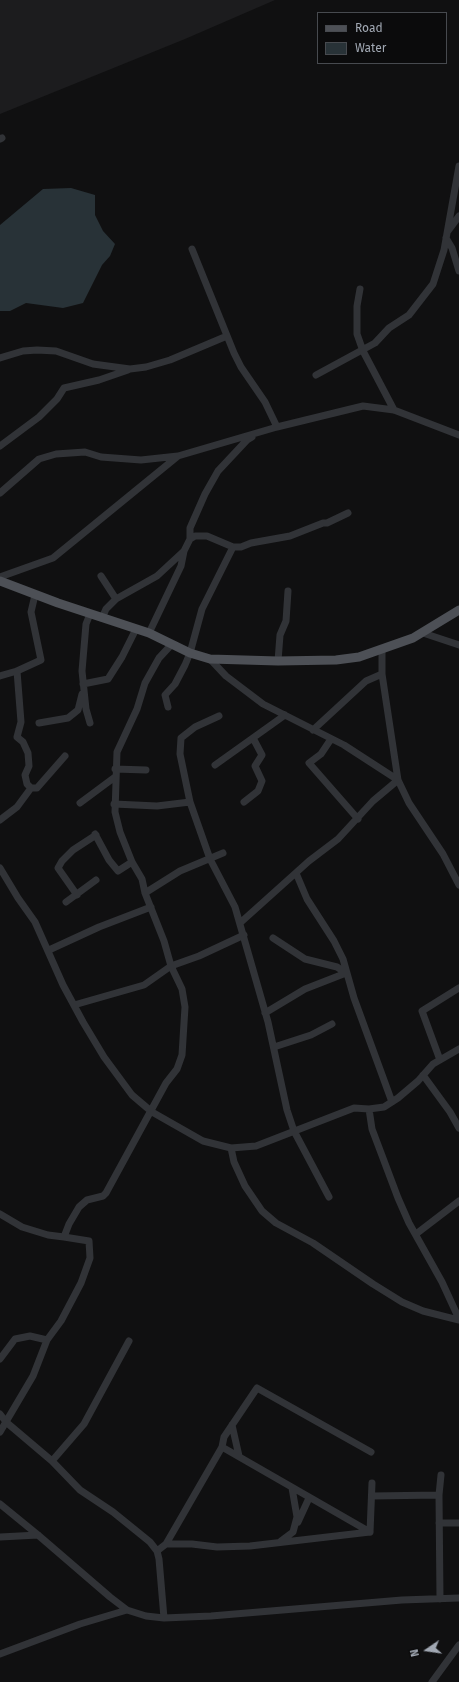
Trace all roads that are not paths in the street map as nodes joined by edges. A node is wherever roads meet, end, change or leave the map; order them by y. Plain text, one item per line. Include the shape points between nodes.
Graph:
1 (459, 166) edge
2 (459, 216) edge
3 (446, 236) junction
4 (192, 249) dead end
5 (459, 271) edge
6 (360, 289) dead end
7 (227, 336) junction
8 (363, 351) junction
9 (0, 358) edge
10 (130, 369) junction
11 (316, 375) dead end
12 (394, 410) junction
13 (277, 427) junction
14 (260, 432) junction
15 (459, 435) edge
16 (0, 446) edge
17 (178, 456) junction
18 (0, 493) edge
19 (348, 513) dead end
20 (190, 539) junction
21 (234, 547) junction
22 (184, 551) junction
23 (101, 576) dead end
24 (0, 577) edge
25 (0, 581) edge
26 (288, 591) dead end
27 (35, 595) junction
28 (116, 599) junction
29 (459, 610) edge
30 (90, 614) junction
31 (102, 618) junction
32 (136, 629) junction
33 (149, 633) junction
34 (423, 633) junction
35 (172, 644) junction
36 (459, 645) edge
37 (382, 650) junction
38 (190, 653) junction
39 (210, 659) junction
40 (278, 661) junction
41 (17, 671) junction
42 (382, 674) junction
43 (0, 676) edge
44 (83, 687) junction
45 (168, 707) dead end
46 (285, 715) junction
47 (219, 716) dead end
48 (38, 723) dead end
49 (90, 723) dead end
50 (313, 730) junction
51 (253, 738) junction
52 (331, 739) junction
53 (65, 756) dead end
54 (215, 765) dead end
55 (115, 769) junction
56 (146, 770) dead end
57 (115, 777) junction
58 (398, 780) junction
59 (31, 788) junction
60 (190, 802) junction
61 (244, 802) dead end
62 (80, 803) dead end
63 (114, 804) junction
64 (358, 819) junction
65 (0, 820) edge
66 (223, 853) dead end
67 (210, 859) junction
68 (132, 862) junction
69 (0, 868) edge
70 (296, 873) junction
71 (96, 880) dead end
72 (459, 884) edge
73 (145, 893) junction
74 (77, 895) junction
75 (66, 902) dead end
76 (151, 907) junction
77 (240, 923) junction
78 (244, 935) junction
79 (273, 938) dead end
80 (49, 950) junction
81 (170, 966) junction
82 (346, 973) junction
83 (459, 988) edge
84 (74, 1005) junction
85 (265, 1013) junction
86 (332, 1024) dead end
87 (274, 1047) junction
88 (459, 1049) edge
89 (440, 1060) junction
90 (423, 1075) junction
91 (392, 1102) junction
92 (369, 1108) junction
93 (152, 1112) junction
94 (459, 1128) edge
95 (294, 1131) junction
96 (231, 1148) junction
97 (329, 1197) dead end
98 (459, 1201) edge
99 (0, 1214) edge
100 (416, 1234) junction
101 (64, 1237) junction
102 (459, 1319) edge
103 (47, 1340) junction
104 (128, 1341) dead end
105 (0, 1359) edge
106 (0, 1414) edge
107 (6, 1422) junction
108 (232, 1425) junction
109 (0, 1432) edge
110 (222, 1446) junction
111 (372, 1452) dead end
112 (239, 1456) junction
113 (52, 1461) junction
114 (441, 1475) dead end
115 (372, 1483) dead end
116 (292, 1488) junction
117 (439, 1495) junction
118 (372, 1496) junction
119 (310, 1498) junction
120 (0, 1504) edge
121 (440, 1522) junction
122 (459, 1523) edge
123 (293, 1532) junction
124 (370, 1532) junction
125 (38, 1534) junction
126 (0, 1537) edge
127 (281, 1541) junction
128 (166, 1544) junction
129 (157, 1551) junction
130 (459, 1598) edge
131 (440, 1599) junction
132 (127, 1610) junction
133 (164, 1618) junction
134 (459, 1645) edge
135 (0, 1654) edge
136 (432, 1682) edge

1 - 3 street
2 - 3 street
3 - 5 street
3 - 8 street via 435,278 424,297 409,315 389,328
4 - 7 street
6 - 8 street via 357,334
7 - 10 street via 170,360
7 - 13 street via 241,367 265,402
8 - 11 street via 333,364
8 - 12 street
9 - 10 street via 23,351 56,351 93,364
10 - 16 street via 64,388 39,417
12 - 13 street via 363,406
12 - 15 street
13 - 14 street
14 - 17 street
14 - 20 street via 246,440 218,470 190,528
17 - 18 street via 141,460 102,457 85,452 56,454 39,459
17 - 24 street via 53,558
19 - 21 street via 290,536
20 - 21 street via 195,536 207,536
20 - 22 street
21 - 38 street via 202,609
22 - 28 street via 157,576
22 - 33 street via 181,566
23 - 28 street
25 - 27 main road
26 - 40 street via 286,621 280,635
27 - 30 main road
27 - 41 street via 31,612 41,660
28 - 31 street via 106,609
29 - 34 main road
30 - 31 main road
30 - 44 street via 86,624 83,650
31 - 32 main road
32 - 33 main road
32 - 44 street via 108,679
33 - 35 main road
34 - 36 street
34 - 37 main road
35 - 38 main road
35 - 55 street via 159,658 145,683 137,709 117,752
37 - 40 main road via 336,660
37 - 42 street
38 - 39 main road
38 - 45 street via 175,684 165,695
39 - 40 main road
39 - 46 street via 244,691
41 - 43 street
41 - 59 street via 21,722 17,737 23,742 28,753 29,766 25,775
42 - 50 street via 366,681
42 - 58 street
44 - 48 street via 78,710 68,718
44 - 49 street
46 - 50 street
46 - 51 street
47 - 60 street via 195,727 181,738 180,754
50 - 52 street
51 - 54 street
51 - 61 street via 262,755 255,766 262,781 258,791
52 - 58 street
52 - 64 street via 321,754 309,764
53 - 59 street via 37,788
55 - 56 street
55 - 57 street
57 - 62 street
57 - 63 street
58 - 64 street via 373,801
58 - 72 street via 409,803 444,854
59 - 65 street via 16,807
60 - 63 street via 157,806
60 - 67 street
63 - 68 street via 120,832
64 - 70 street
66 - 67 street
67 - 73 street via 180,872
67 - 77 street via 235,907
68 - 73 street via 142,880
68 - 74 street via 118,871 95,835 73,850 58,868
69 - 80 street via 35,922
70 - 77 street
70 - 82 street via 307,899 334,941 343,959
71 - 74 street
73 - 76 street
74 - 75 street
76 - 80 street
76 - 81 street
77 - 78 street
78 - 81 street
78 - 85 street
79 - 82 street via 305,959 337,967
80 - 84 street
81 - 84 street via 144,985
81 - 93 street via 182,989 184,1001 182,1055 177,1069 166,1083
82 - 85 street via 305,989
82 - 91 street
83 - 89 street via 422,1011
84 - 93 street via 104,1057 132,1096
85 - 87 street
86 - 87 street via 311,1035
87 - 95 street
88 - 89 street
89 - 90 street
90 - 91 street
90 - 94 street
91 - 92 street via 384,1107
92 - 95 street via 354,1108
92 - 100 street via 372,1129 398,1198
93 - 96 street via 203,1141
93 - 101 street via 106,1193 87,1200 79,1207
95 - 96 street via 256,1146
95 - 97 street
96 - 102 street via 234,1162 245,1186 262,1211 276,1223 313,1243 402,1302 423,1311
98 - 100 street
99 - 101 street via 22,1227
100 - 102 street
101 - 103 street via 89,1241 90,1258 81,1283 61,1321
103 - 105 street via 30,1336 14,1340
103 - 107 street via 33,1376
104 - 113 street via 84,1424
106 - 107 street
107 - 109 street
107 - 113 street
108 - 110 street via 224,1437
108 - 111 street via 257,1388
108 - 112 street
110 - 112 street
110 - 128 street
112 - 116 street
113 - 129 street via 80,1490 113,1512 150,1542
114 - 117 street
115 - 118 street
116 - 119 street
116 - 123 street via 297,1517
117 - 118 street
117 - 121 street
118 - 124 street
119 - 123 street
119 - 124 street
120 - 125 street
121 - 122 street
121 - 131 street
123 - 127 street
124 - 127 street
125 - 126 street
125 - 132 street
127 - 128 street via 217,1547
128 - 129 street
129 - 133 street
130 - 131 street
131 - 133 street
132 - 133 street
132 - 135 street via 80,1624
134 - 136 street

